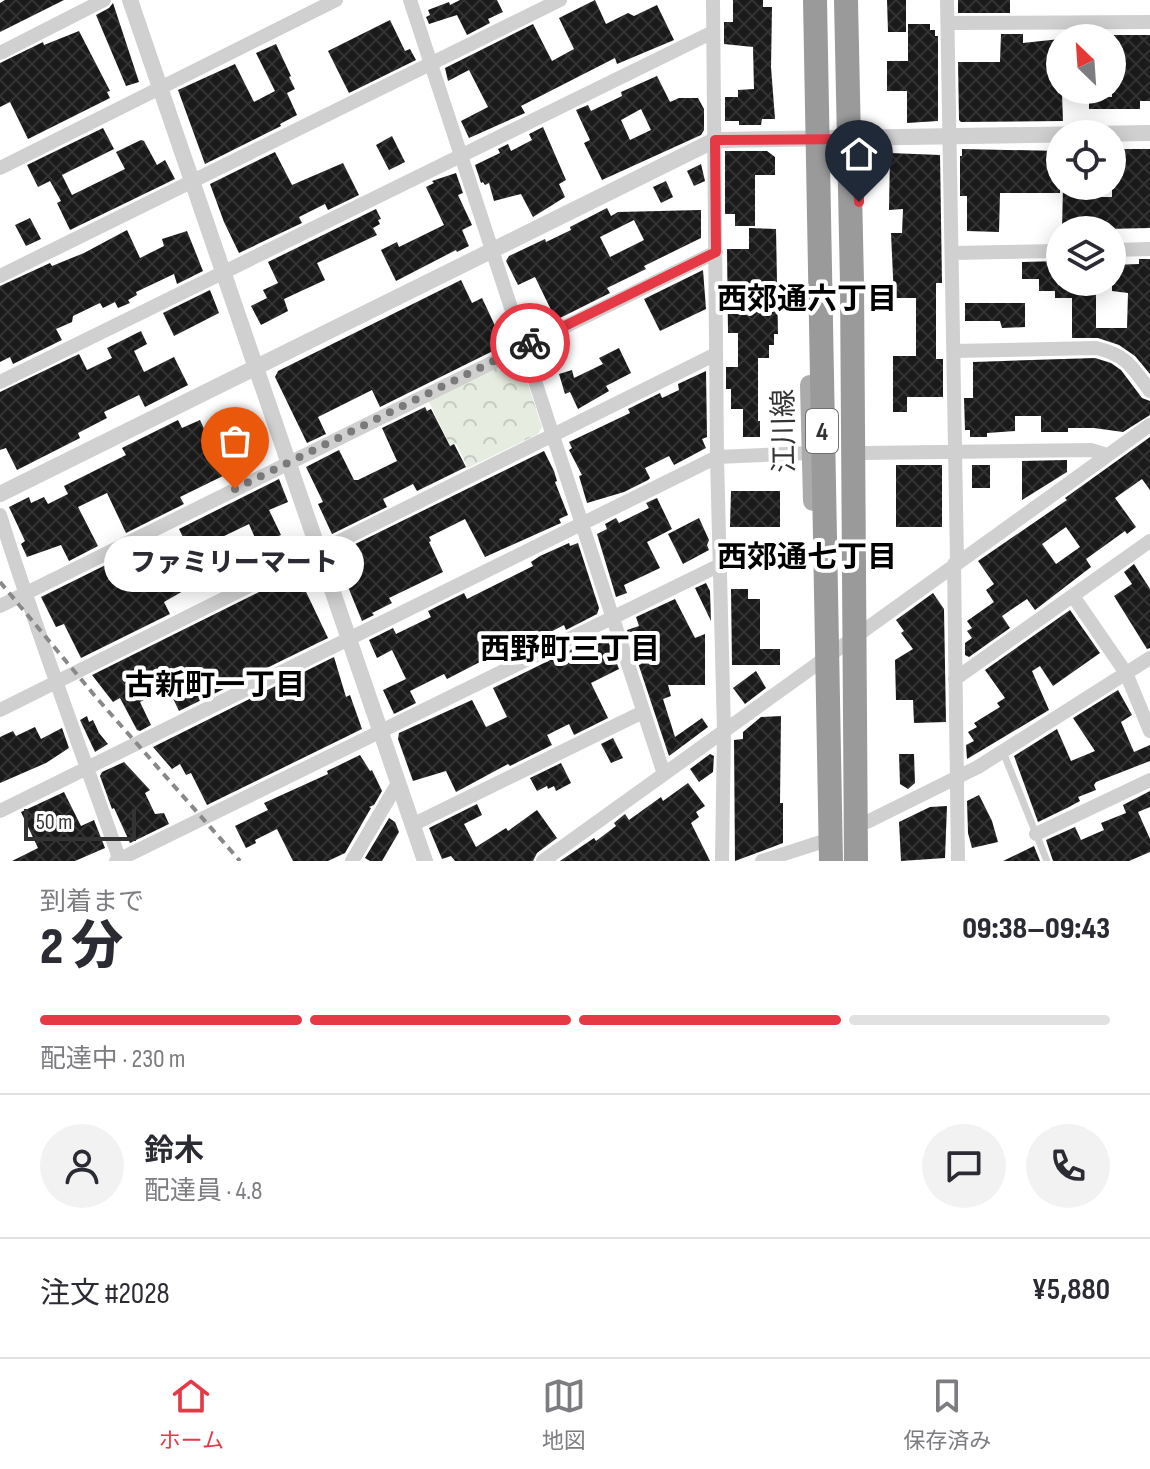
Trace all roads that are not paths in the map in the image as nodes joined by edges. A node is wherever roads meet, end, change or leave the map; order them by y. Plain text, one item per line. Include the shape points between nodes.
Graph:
1 (104, 0) edge
2 (130, 0) edge
3 (336, 0) edge
4 (410, 0) edge
5 (560, 0) edge
6 (713, 0) edge
7 (807, 0) edge
8 (815, 0) edge
9 (832, 0) edge
10 (846, 0) edge
11 (855, 0) edge
12 (947, 0) edge
13 (1150, 22) edge
14 (948, 23) junction
15 (713, 32) junction
16 (0, 53) edge
17 (431, 64) junction
18 (160, 87) junction
19 (1150, 133) edge
20 (950, 135) junction
21 (808, 137) junction
22 (858, 139) junction
23 (715, 140) junction
24 (461, 156) junction
25 (0, 168) edge
26 (192, 181) junction
27 (1150, 249) edge
28 (492, 250) junction
29 (1126, 250) edge
30 (1046, 251) edge
31 (716, 252) junction
32 (952, 253) junction
33 (223, 273) junction
34 (0, 276) edge
35 (852, 283) junction
36 (524, 346) junction
37 (954, 351) junction
38 (716, 354) junction
39 (256, 367) junction
40 (0, 382) edge
41 (1150, 391) edge
42 (1150, 425) edge
43 (553, 435) junction
44 (957, 452) junction
45 (811, 453) junction
46 (864, 453) junction
47 (1107, 455) junction
48 (717, 457) junction
49 (288, 462) junction
50 (0, 494) edge
51 (0, 515) edge
52 (582, 524) junction
53 (1150, 541) edge
54 (319, 551) junction
55 (956, 563) junction
56 (720, 565) junction
57 (24, 594) junction
58 (1073, 596) junction
59 (0, 606) edge
60 (612, 617) junction
61 (816, 618) junction
62 (863, 631) junction
63 (348, 639) junction
64 (1150, 658) edge
65 (817, 665) junction
66 (1126, 673) junction
67 (955, 679) junction
68 (58, 681) junction
69 (0, 710) edge
70 (643, 712) junction
71 (380, 731) junction
72 (724, 731) junction
73 (1150, 731) edge
74 (1002, 751) junction
75 (88, 768) junction
76 (664, 774) junction
77 (957, 777) junction
78 (1150, 780) edge
79 (398, 783) junction
80 (0, 811) edge
81 (867, 822) junction
82 (412, 825) junction
83 (1036, 834) junction
84 (825, 855) edge
85 (351, 859) edge
86 (118, 860) edge
87 (425, 861) edge
88 (543, 861) edge
89 (722, 861) edge
90 (762, 861) edge
91 (844, 861) edge
92 (856, 861) edge
93 (867, 861) edge
94 (958, 861) edge
95 (1047, 861) edge

1 - 16 street
2 - 18 street
3 - 18 street
4 - 17 street
5 - 17 street
6 - 15 street
7 - 21 main road, 江川線
8 - 84 highway, 4
9 - 61 highway via 837,257 829,304 833,530 829,585
10 - 35 highway, 4
11 - 22 main road
12 - 14 street
13 - 14 street
14 - 20 street
15 - 23 street
15 - 24 street
17 - 24 street
17 - 26 street
18 - 25 street
18 - 26 street
19 - 20 street
20 - 22 street
20 - 32 street
21 - 22 street
21 - 23 street
21 - 45 main road, 江川線
22 - 46 main road
23 - 28 street
23 - 31 street
24 - 28 street
24 - 33 street
26 - 33 street
26 - 34 street
27 - 29 street
28 - 36 street
28 - 39 street
30 - 32 street
31 - 36 street
31 - 38 street
32 - 37 street
33 - 39 street
33 - 40 street
35 - 91 highway via 840,302
35 - 92 highway, 4
36 - 43 street
36 - 49 street
37 - 41 street via 1096,348 1118,353
37 - 44 street
38 - 43 street
38 - 48 street
39 - 49 street
39 - 50 street
42 - 47 street
43 - 52 street
43 - 54 street
44 - 46 street
44 - 47 street via 1091,450
44 - 55 street
45 - 48 street
45 - 61 main road, 江川線
46 - 62 main road
47 - 55 street
48 - 52 street
48 - 56 street
49 - 54 street
49 - 57 street
51 - 57 street
52 - 60 street
52 - 63 street
53 - 58 street
54 - 63 street
54 - 68 street
55 - 62 street
55 - 67 street
56 - 60 street
56 - 72 street
57 - 59 street
57 - 68 street
58 - 66 street
58 - 67 street
60 - 70 street
60 - 71 street
61 - 65 main road, 江川線
62 - 65 street
62 - 81 main road
63 - 71 street
63 - 75 street
64 - 66 street
65 - 72 street
65 - 84 main road, 江川線
66 - 73 street
66 - 74 street
67 - 77 street
68 - 69 street
68 - 75 street
70 - 76 street
70 - 82 street
71 - 79 street
71 - 86 street
72 - 76 street
72 - 89 street
74 - 77 street
74 - 83 lane
75 - 80 street
75 - 86 street
76 - 88 street
77 - 81 street
77 - 94 street
78 - 83 street
79 - 82 street
79 - 85 street
81 - 93 main road
82 - 87 street
83 - 95 lane
84 - 90 street

